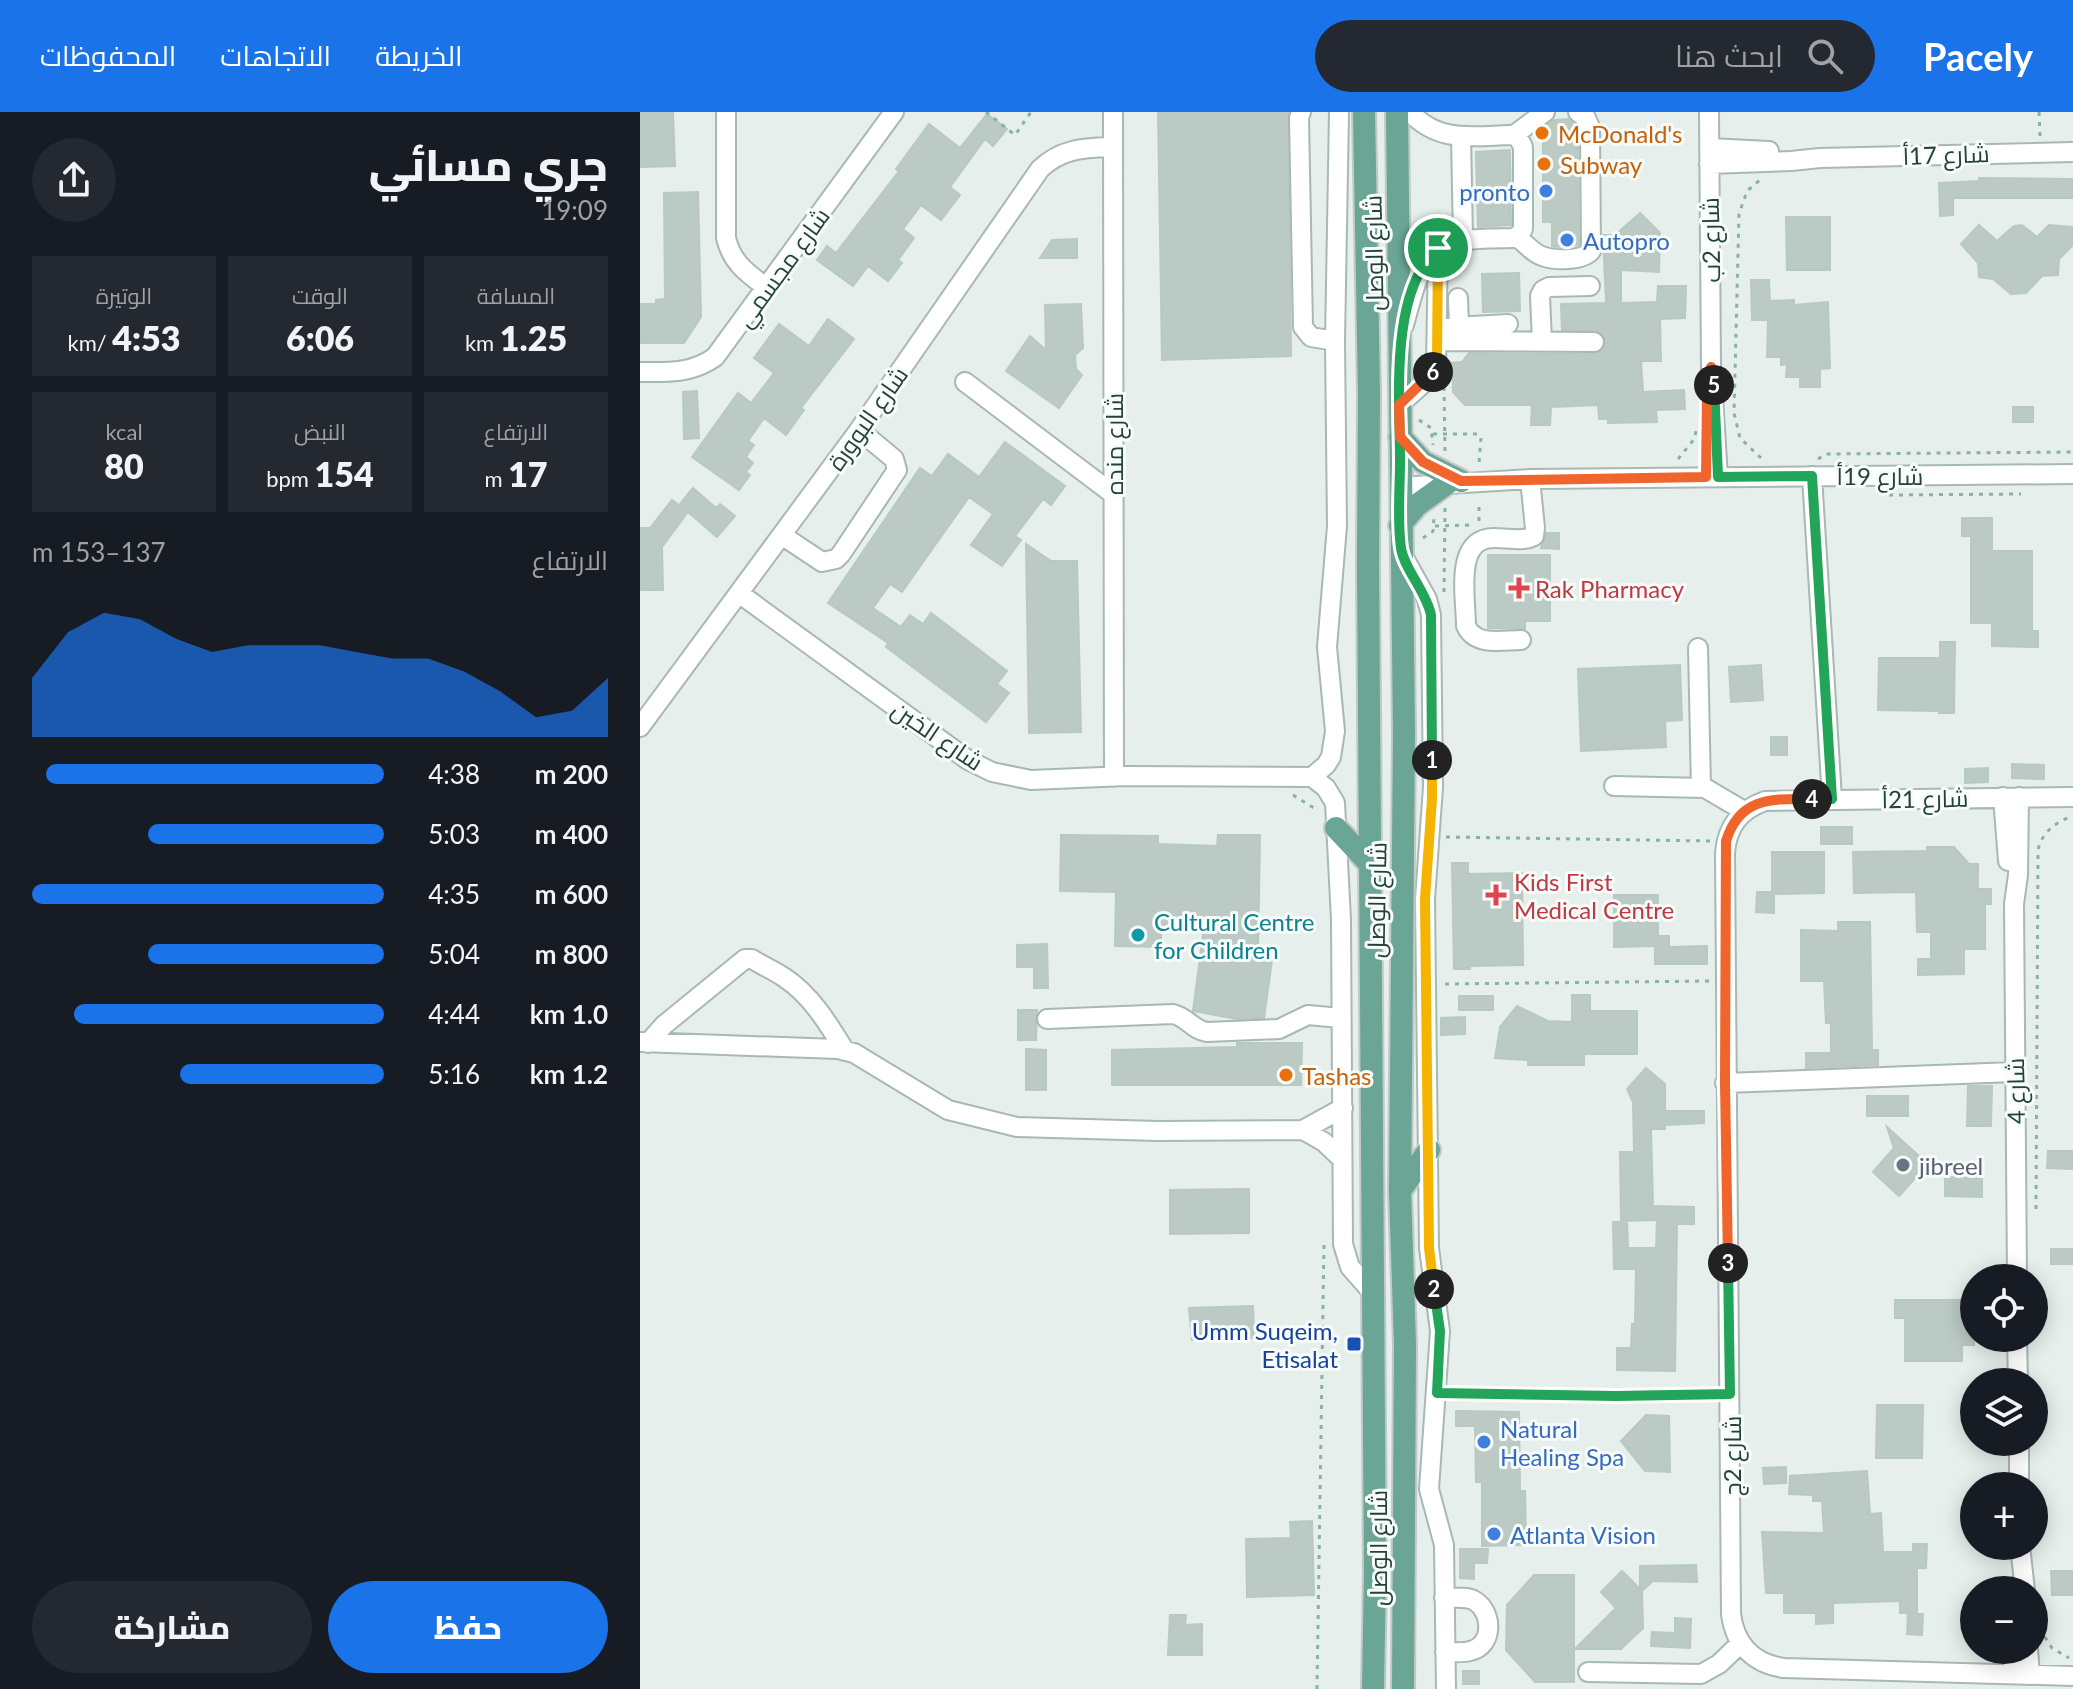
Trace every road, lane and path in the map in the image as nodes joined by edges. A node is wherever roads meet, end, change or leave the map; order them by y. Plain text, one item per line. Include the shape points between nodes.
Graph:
1 (726, 112) edge
2 (894, 112) edge
3 (986, 112) edge
4 (1031, 112) edge
5 (1113, 112) edge
6 (1301, 112) edge
7 (1339, 112) edge
8 (1364, 112) edge
9 (1397, 112) edge
10 (1410, 112) edge
11 (1545, 112) edge
12 (1578, 112) edge
13 (1709, 112) edge
14 (2039, 112) edge
15 (1514, 135) junction
16 (1461, 137) junction
17 (1113, 147) junction
18 (2040, 152) junction
19 (2073, 152) edge
20 (1709, 156) junction
21 (1766, 176) dead end
22 (1516, 237) junction
23 (1463, 239) junction
24 (1438, 248) junction
25 (1590, 286) dead end
26 (767, 288) junction
27 (1458, 298) dead end
28 (1508, 324) dead end
29 (1459, 327) junction
30 (1437, 335) junction
31 (1400, 339) junction
32 (1335, 341) junction
33 (1542, 341) junction
34 (1594, 342) dead end
35 (640, 372) edge
36 (1444, 379) dead end
37 (965, 382) dead end
38 (1369, 393) junction
39 (1399, 405) junction
40 (1696, 426) dead end
41 (859, 430) junction
42 (1400, 437) junction
43 (2073, 452) edge
44 (1762, 458) dead end
45 (1676, 460) dead end
46 (1488, 469) dead end
47 (1811, 470) junction
48 (2073, 474) edge
49 (1712, 477) junction
50 (1530, 479) junction
51 (1458, 481) junction
52 (1400, 487) junction
53 (1113, 494) junction
54 (1434, 514) dead end
55 (1400, 525) junction
56 (1479, 525) junction
57 (1435, 526) junction
58 (1445, 526) junction
59 (1467, 534) dead end
60 (783, 536) junction
61 (1421, 539) dead end
62 (1456, 543) dead end
63 (1401, 552) junction
64 (1445, 553) junction
65 (740, 594) junction
66 (1444, 597) dead end
67 (1521, 640) dead end
68 (1698, 648) dead end
69 (640, 727) edge
70 (1114, 777) junction
71 (1289, 777) junction
72 (1312, 777) junction
73 (1614, 786) dead end
74 (1701, 788) junction
75 (2011, 797) junction
76 (2073, 797) edge
77 (1832, 799) junction
78 (1744, 811) junction
79 (2073, 816) edge
80 (1331, 822) junction
81 (1429, 837) junction
82 (1726, 841) junction
83 (1370, 864) junction
84 (1725, 981) junction
85 (1426, 984) junction
86 (1340, 1018) junction
87 (1047, 1019) dead end
88 (644, 1043) edge
89 (845, 1051) junction
90 (2014, 1072) junction
91 (1725, 1083) junction
92 (1343, 1108) junction
93 (1303, 1130) junction
94 (1429, 1150) junction
95 (1342, 1159) junction
96 (1400, 1191) junction
97 (2036, 1218) dead end
98 (1324, 1237) dead end
99 (2017, 1264) edge
100 (1372, 1292) junction
101 (1437, 1393) junction
102 (1730, 1394) junction
103 (1444, 1598) junction
104 (1403, 1627) junction
105 (2048, 1642) edge
106 (1741, 1643) junction
107 (1445, 1652) junction
108 (2073, 1659) edge
109 (2019, 1664) edge
110 (2024, 1664) edge
111 (1588, 1672) dead end
112 (2022, 1674) junction
113 (2073, 1676) edge
114 (1708, 1680) edge
115 (1669, 1681) edge
116 (1317, 1689) edge
117 (1373, 1689) edge
118 (1403, 1689) edge
119 (1418, 1689) edge
120 (1446, 1689) edge

1 - 26 street via 729,251
2 - 26 street, شارع مجسمي
3 - 4 path via 1015,135
5 - 17 street, شارع منده
6 - 32 street via 1303,327 1311,337
7 - 32 street
8 - 38 main road, شارع الوصل
9 - 31 main road, شارع الوصل
10 - 16 street via 1428,129
11 - 15 street
12 - 22 street via 1590,127 1591,251 1582,258 1548,258
13 - 20 street, شارع 2ب
14 - 18 path
15 - 16 street
15 - 22 street via 1523,147 1523,229
16 - 23 street
17 - 41 street, شارع البوورة via 1070,150 1040,169
17 - 53 street, شارع منده
18 - 19 street, شارع 17أ
18 - 20 street, شارع 17أ via 1791,161
20 - 49 street, شارع 2ب
21 - 44 path via 1747,191 1739,214 1734,413 1740,438
22 - 23 street
23 - 24 street
24 - 30 street
24 - 31 street via 1416,278
25 - 33 street via 1543,290
26 - 35 street, شارع مجسمي via 723,349 705,364 683,372
27 - 29 street
28 - 29 street
29 - 30 street
30 - 33 street
30 - 39 street via 1432,374
31 - 39 main road, شارع الوصل
32 - 72 street via 1337,526 1327,647 1335,731 1331,757
33 - 34 street
36 - 51 path
37 - 53 street
38 - 52 main road via 1381,429 1383,483
38 - 83 main road, شارع الوصل
39 - 42 main road, شارع الوصل
40 - 45 path via 1695,438
41 - 60 street, شارع البوورة
41 - 60 street via 894,459 897,470 841,554 822,562
42 - 51 main road via 1423,462
42 - 52 main road, شارع الوصل
43 - 47 path via 1826,454
46 - 51 path
47 - 48 street, شارع 19أ
47 - 49 street, شارع 19أ
47 - 77 street
49 - 50 street, شارع 19أ
50 - 51 street, شارع 19أ
50 - 67 street via 1534,536 1480,539 1466,557 1469,632 1483,641
51 - 52 street, شارع 19أ
51 - 55 main road via 1417,505
51 - 56 path
51 - 58 path
52 - 55 main road, شارع الوصل
53 - 70 street, شارع منده
54 - 57 path
55 - 63 main road, شارع الوصل
56 - 58 path
56 - 59 path
57 - 58 path
57 - 61 path
58 - 64 path
60 - 65 street, شارع البوورة
62 - 64 path
63 - 81 street via 1431,615
63 - 96 main road, شارع الوصل
64 - 66 path
65 - 69 street, شارع البوورة
65 - 70 street, شارع الخين via 980,767 1018,779
68 - 74 street
70 - 71 street, شارع الخين
71 - 72 street, شارع الخين
71 - 80 path via 1289,792
72 - 80 street via 1332,795
73 - 74 street
74 - 78 street
75 - 76 street, شارع 21أ
75 - 77 street, شارع 21أ
75 - 90 street, شارع 4 via 2018,875
77 - 78 street, شارع 21أ via 1777,799
78 - 82 street
79 - 97 path via 2058,822 2038,850
80 - 83 main road
80 - 86 street via 1341,920
81 - 82 path
81 - 85 street
82 - 84 street, شارع 2ج
83 - 100 main road, شارع الوصل
84 - 85 path
84 - 91 street, شارع 2ج
85 - 94 street
86 - 87 street via 1308,1015 1279,1029 1207,1032 1173,1014
86 - 92 street
88 - 89 street
88 - 89 street via 745,959 752,959 794,986 823,1015
89 - 93 street via 948,1110 1017,1127
90 - 91 street
90 - 99 street, شارع 4
91 - 102 street, شارع 2ج
92 - 93 street
92 - 95 street
93 - 95 street
94 - 96 main road
94 - 101 street via 1430,1257 1440,1331
95 - 100 street via 1345,1256
96 - 104 main road, شارع الوصل
98 - 116 path
100 - 117 main road, شارع الوصل
101 - 102 path
101 - 103 street via 1429,1489 1444,1545
102 - 106 street, شارع 2ج via 1731,1614
103 - 107 street
103 - 107 street via 1477,1602 1487,1613 1489,1628 1472,1651
104 - 118 main road, شارع الوصل
104 - 119 main road
105 - 108 path
106 - 112 street via 1755,1658 1784,1668
106 - 114 street
107 - 120 street
109 - 112 street
110 - 112 street
111 - 115 street
112 - 113 street
114 - 115 street

